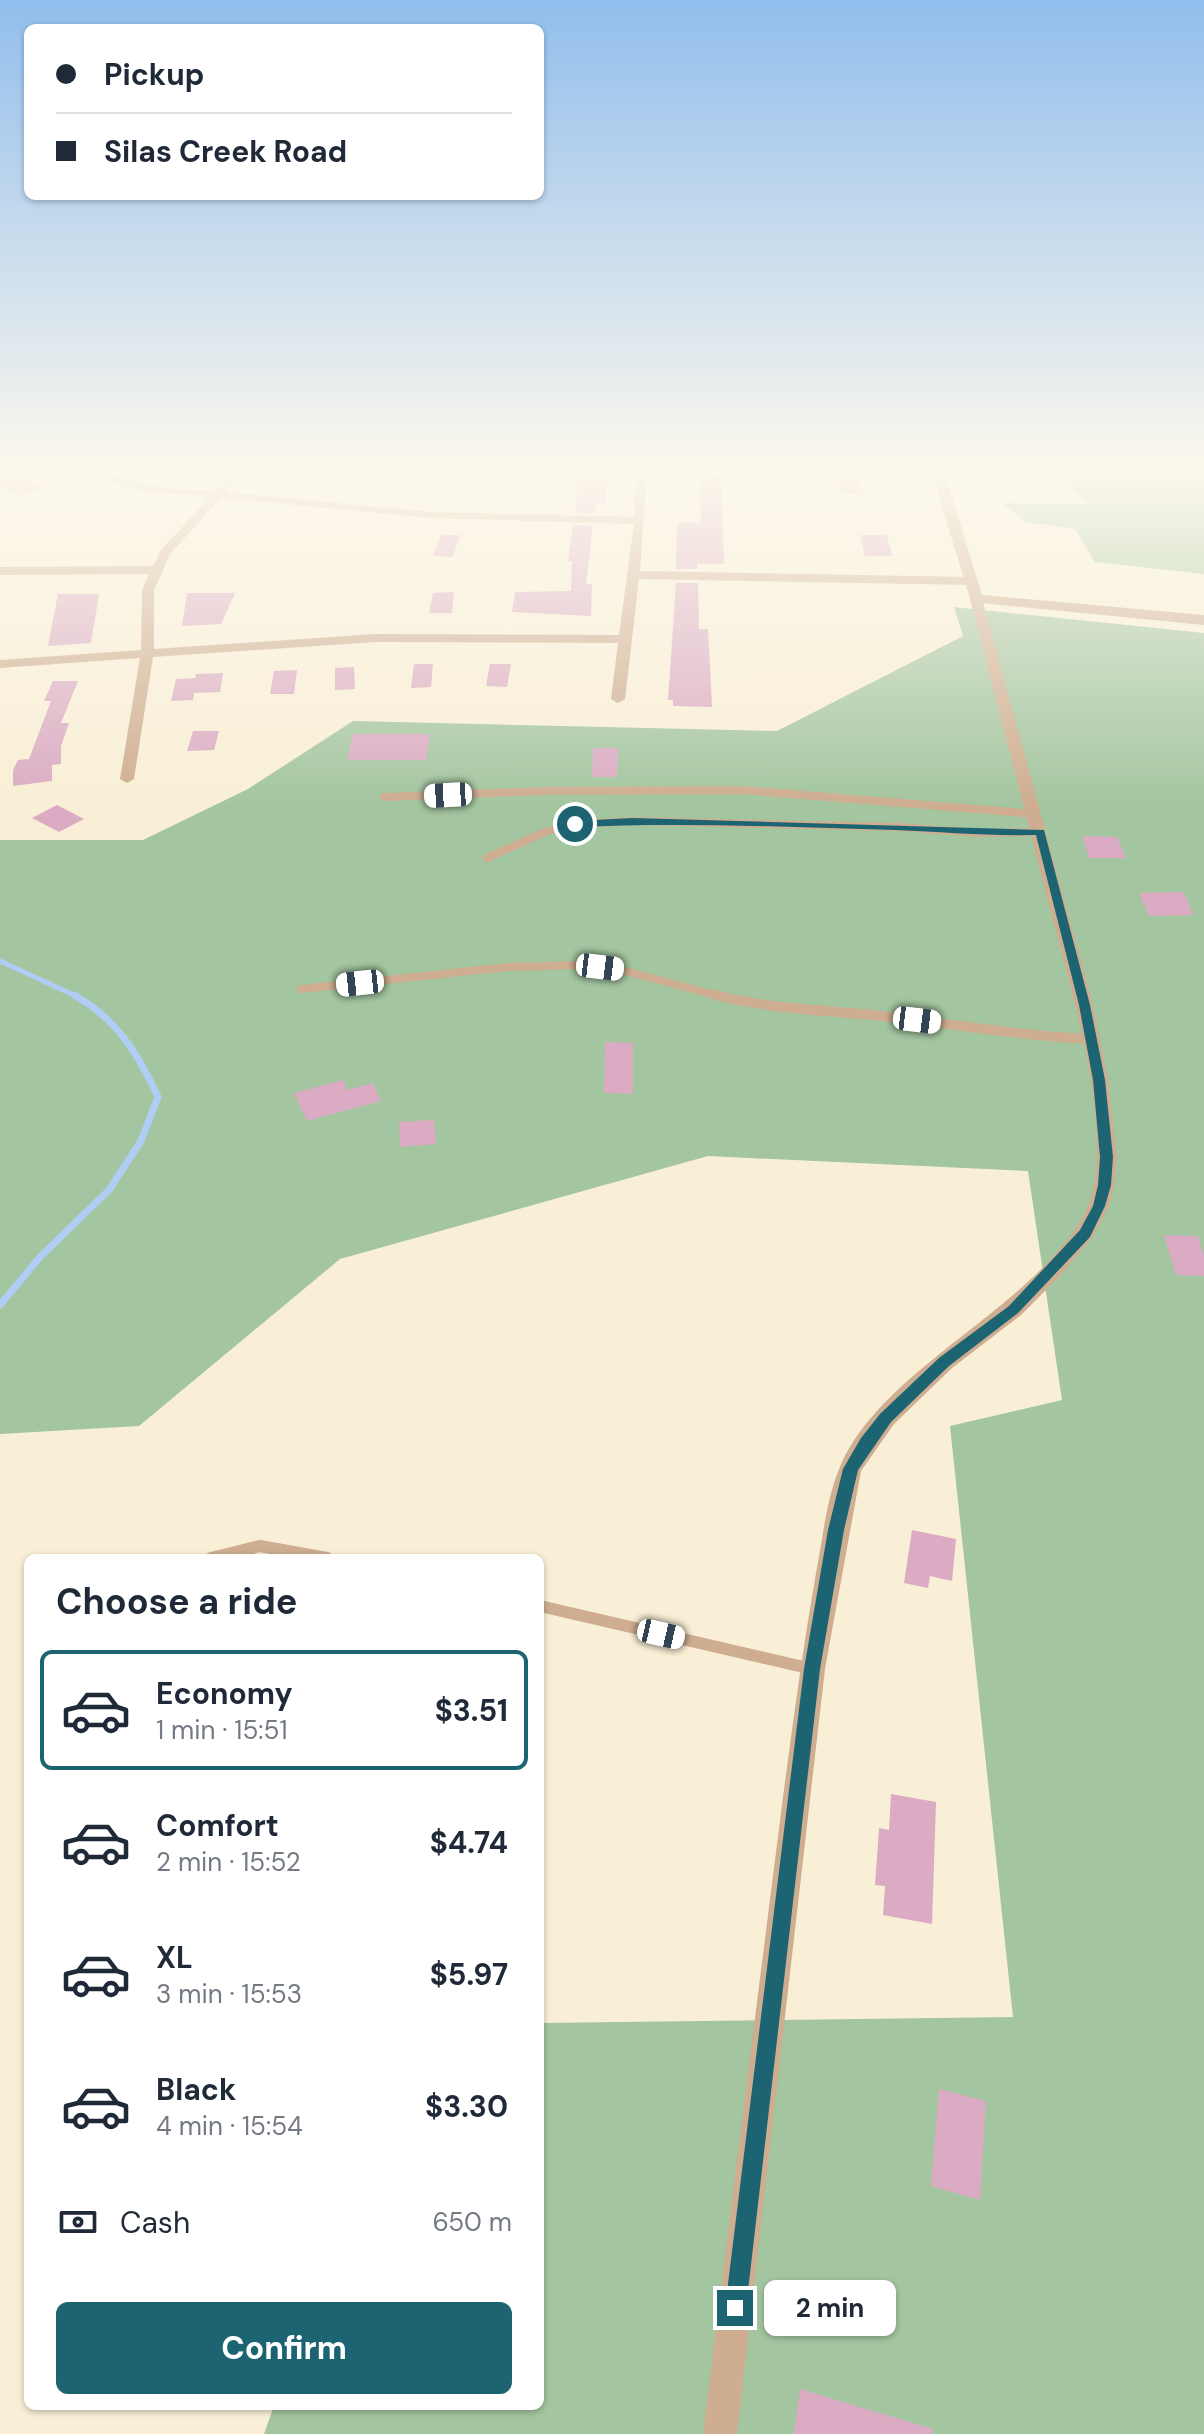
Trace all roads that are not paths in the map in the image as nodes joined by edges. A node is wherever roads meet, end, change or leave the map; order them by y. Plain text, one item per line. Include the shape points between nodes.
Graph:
1 (152, 581) edge
2 (632, 581) edge
3 (760, 581) edge
4 (971, 581) edge
5 (974, 590) junction
6 (1204, 620) edge
7 (626, 639) junction
8 (147, 653) junction
9 (0, 664) edge
10 (618, 699) dead end
11 (127, 779) dead end
12 (384, 797) dead end
13 (1038, 823) junction
14 (487, 858) dead end
15 (301, 989) dead end
16 (1091, 1039) junction
17 (227, 1554) edge
18 (305, 1554) edge
19 (544, 1607) edge
20 (812, 1669) junction
21 (720, 2434) edge

1 - 8 street
2 - 7 street
3 - 5 street
4 - 5 street
5 - 6 street
5 - 13 street
7 - 8 street via 376,638
7 - 10 street
8 - 9 street
8 - 11 street
12 - 13 lane via 742,790
13 - 14 lane via 979,833 633,821 575,824
13 - 16 street
15 - 16 lane via 508,967 579,965 621,970 749,1004
16 - 20 street via 1107,1157 1099,1206 1085,1233 1052,1272 1014,1309 944,1362 866,1442 850,1469
17 - 18 lane via 260,1546
19 - 20 lane
20 - 21 street

